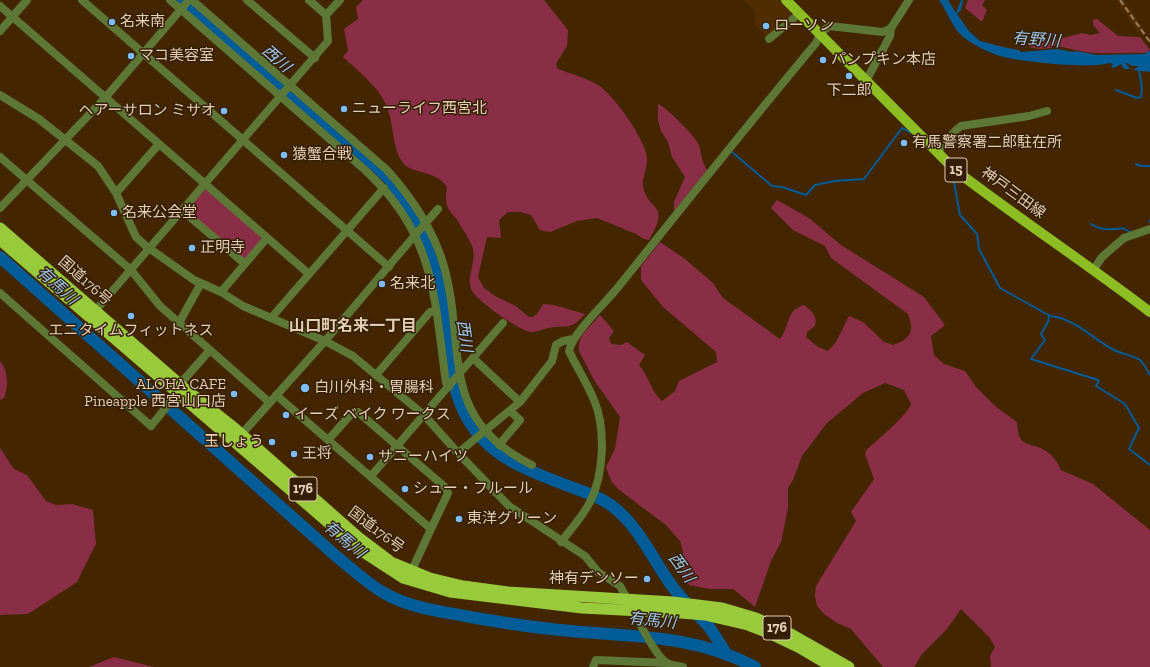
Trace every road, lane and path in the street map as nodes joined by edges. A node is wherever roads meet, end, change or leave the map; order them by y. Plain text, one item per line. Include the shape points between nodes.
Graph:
1 (28, 0) edge
2 (82, 0) edge
3 (170, 0) edge
4 (190, 0) edge
5 (247, 0) edge
6 (309, 0) edge
7 (340, 0) edge
8 (786, 0) edge
9 (910, 0) edge
10 (0, 6) edge
11 (182, 9) junction
12 (799, 14) junction
13 (326, 15) junction
14 (12, 16) junction
15 (891, 28) junction
16 (0, 31) edge
17 (820, 34) junction
18 (769, 39) dead end
19 (143, 53) junction
20 (315, 58) junction
21 (866, 81) junction
22 (291, 86) junction
23 (0, 95) edge
24 (282, 97) junction
25 (105, 98) junction
26 (1047, 110) dead end
27 (65, 139) junction
28 (244, 140) junction
29 (159, 144) junction
30 (937, 152) junction
31 (0, 157) edge
32 (26, 179) junction
33 (206, 184) junction
34 (384, 188) junction
35 (116, 193) junction
36 (0, 208) edge
37 (438, 209) dead end
38 (183, 210) junction
39 (426, 222) junction
40 (0, 228) edge
41 (1150, 229) edge
42 (347, 230) junction
43 (416, 234) junction
44 (267, 238) junction
45 (0, 240) edge
46 (150, 249) junction
47 (245, 264) junction
48 (389, 267) junction
49 (1094, 269) junction
50 (131, 270) junction
51 (309, 274) junction
52 (200, 283) junction
53 (221, 292) junction
54 (0, 293) edge
55 (96, 310) junction
56 (436, 311) junction
57 (1150, 312) edge
58 (271, 318) junction
59 (179, 323) junction
60 (504, 323) dead end
61 (573, 339) junction
62 (326, 341) junction
63 (210, 350) junction
64 (474, 359) junction
65 (461, 373) junction
66 (376, 375) junction
67 (449, 387) junction
68 (179, 390) junction
69 (276, 395) junction
70 (269, 402) junction
71 (520, 402) junction
72 (510, 411) junction
73 (424, 415) junction
74 (485, 431) junction
75 (238, 439) junction
76 (328, 440) junction
77 (499, 445) junction
78 (397, 446) junction
79 (458, 453) junction
80 (532, 465) dead end
81 (371, 476) junction
82 (431, 529) junction
83 (562, 542) junction
84 (411, 572) junction
85 (628, 600) junction
86 (634, 611) junction
87 (670, 664) edge
88 (593, 667) edge
89 (656, 667) edge
90 (832, 667) edge
91 (848, 667) edge

1 - 14 street
2 - 19 street
3 - 11 street
4 - 11 street
4 - 22 street
5 - 20 street
6 - 13 street
7 - 13 street
8 - 12 main road, 神戸三田線 / 15
9 - 15 street
10 - 14 street
11 - 19 street
11 - 24 street
12 - 17 main road, 神戸三田線 / 15
12 - 18 street
13 - 20 street via 328,41
14 - 16 street
14 - 25 street
15 - 17 street via 883,32 829,26
15 - 21 street via 890,36
17 - 21 main road, 神戸三田線 / 15
17 - 61 street via 816,43 612,295
19 - 25 street
19 - 28 street
20 - 22 street
21 - 30 main road, 神戸三田線 / 15
22 - 24 street
22 - 39 street via 387,170 414,202
23 - 27 street
24 - 28 street
24 - 34 street
25 - 27 street
25 - 29 street
26 - 30 street via 1029,116 962,126
27 - 32 street
27 - 35 street via 98,166
28 - 33 street
28 - 42 street
29 - 33 street
29 - 35 street
30 - 49 main road, 神戸三田線 / 15 via 980,189
31 - 32 street
32 - 36 street
32 - 50 street
33 - 38 street
33 - 44 street
34 - 42 street
34 - 43 street
35 - 46 street via 136,237
37 - 39 street
38 - 46 street
38 - 47 street
39 - 43 street
39 - 65 street via 444,268
40 - 55 highway, 国道176号 / 176
41 - 49 street via 1124,238 1102,257
42 - 48 street
42 - 51 street
43 - 48 street
43 - 56 street via 429,270
44 - 47 street
44 - 51 street
45 - 68 highway, 国道176号 / 176
46 - 50 street
46 - 52 street
47 - 53 street
48 - 62 street
49 - 57 main road, 神戸三田線 / 15
50 - 55 street
50 - 59 street via 160,306
51 - 58 street
52 - 53 street
52 - 59 street
53 - 58 street
54 - 68 street via 151,426
55 - 68 highway, 国道176号 / 176
56 - 66 street via 430,312
56 - 67 street via 446,383
58 - 62 street
59 - 63 street
60 - 64 street
61 - 71 street via 556,345 552,361
61 - 83 street via 570,351 595,402 602,451 589,503
62 - 66 street via 346,350
62 - 69 street
63 - 68 street
63 - 70 street
64 - 65 street
64 - 71 street
65 - 67 street
65 - 74 street via 470,411
66 - 73 street
67 - 73 street
68 - 75 highway, 国道176号 / 176
69 - 70 street
69 - 76 street
70 - 75 street
71 - 72 street
72 - 74 street
72 - 77 street via 520,420
73 - 78 street
73 - 79 street
74 - 77 street
74 - 79 street
75 - 84 highway, 国道176号 / 176 via 358,537 391,562
75 - 86 highway, 国道176号 / 176 via 360,550 403,578 450,592 482,598
76 - 78 street via 353,412 358,412
76 - 81 street
77 - 80 street
78 - 81 street
78 - 82 street via 446,488 448,493
79 - 83 street via 509,506
81 - 82 street
82 - 84 street
83 - 85 street via 585,556 598,572 620,586
84 - 85 highway, 国道176号 / 176 via 463,586 508,592
85 - 86 street
85 - 91 highway, 国道176号 / 176 via 700,604 756,618 791,634
86 - 87 street via 641,629
86 - 90 highway, 国道176号 / 176 via 681,613 724,619 769,633
87 - 88 street via 596,660
87 - 89 street

